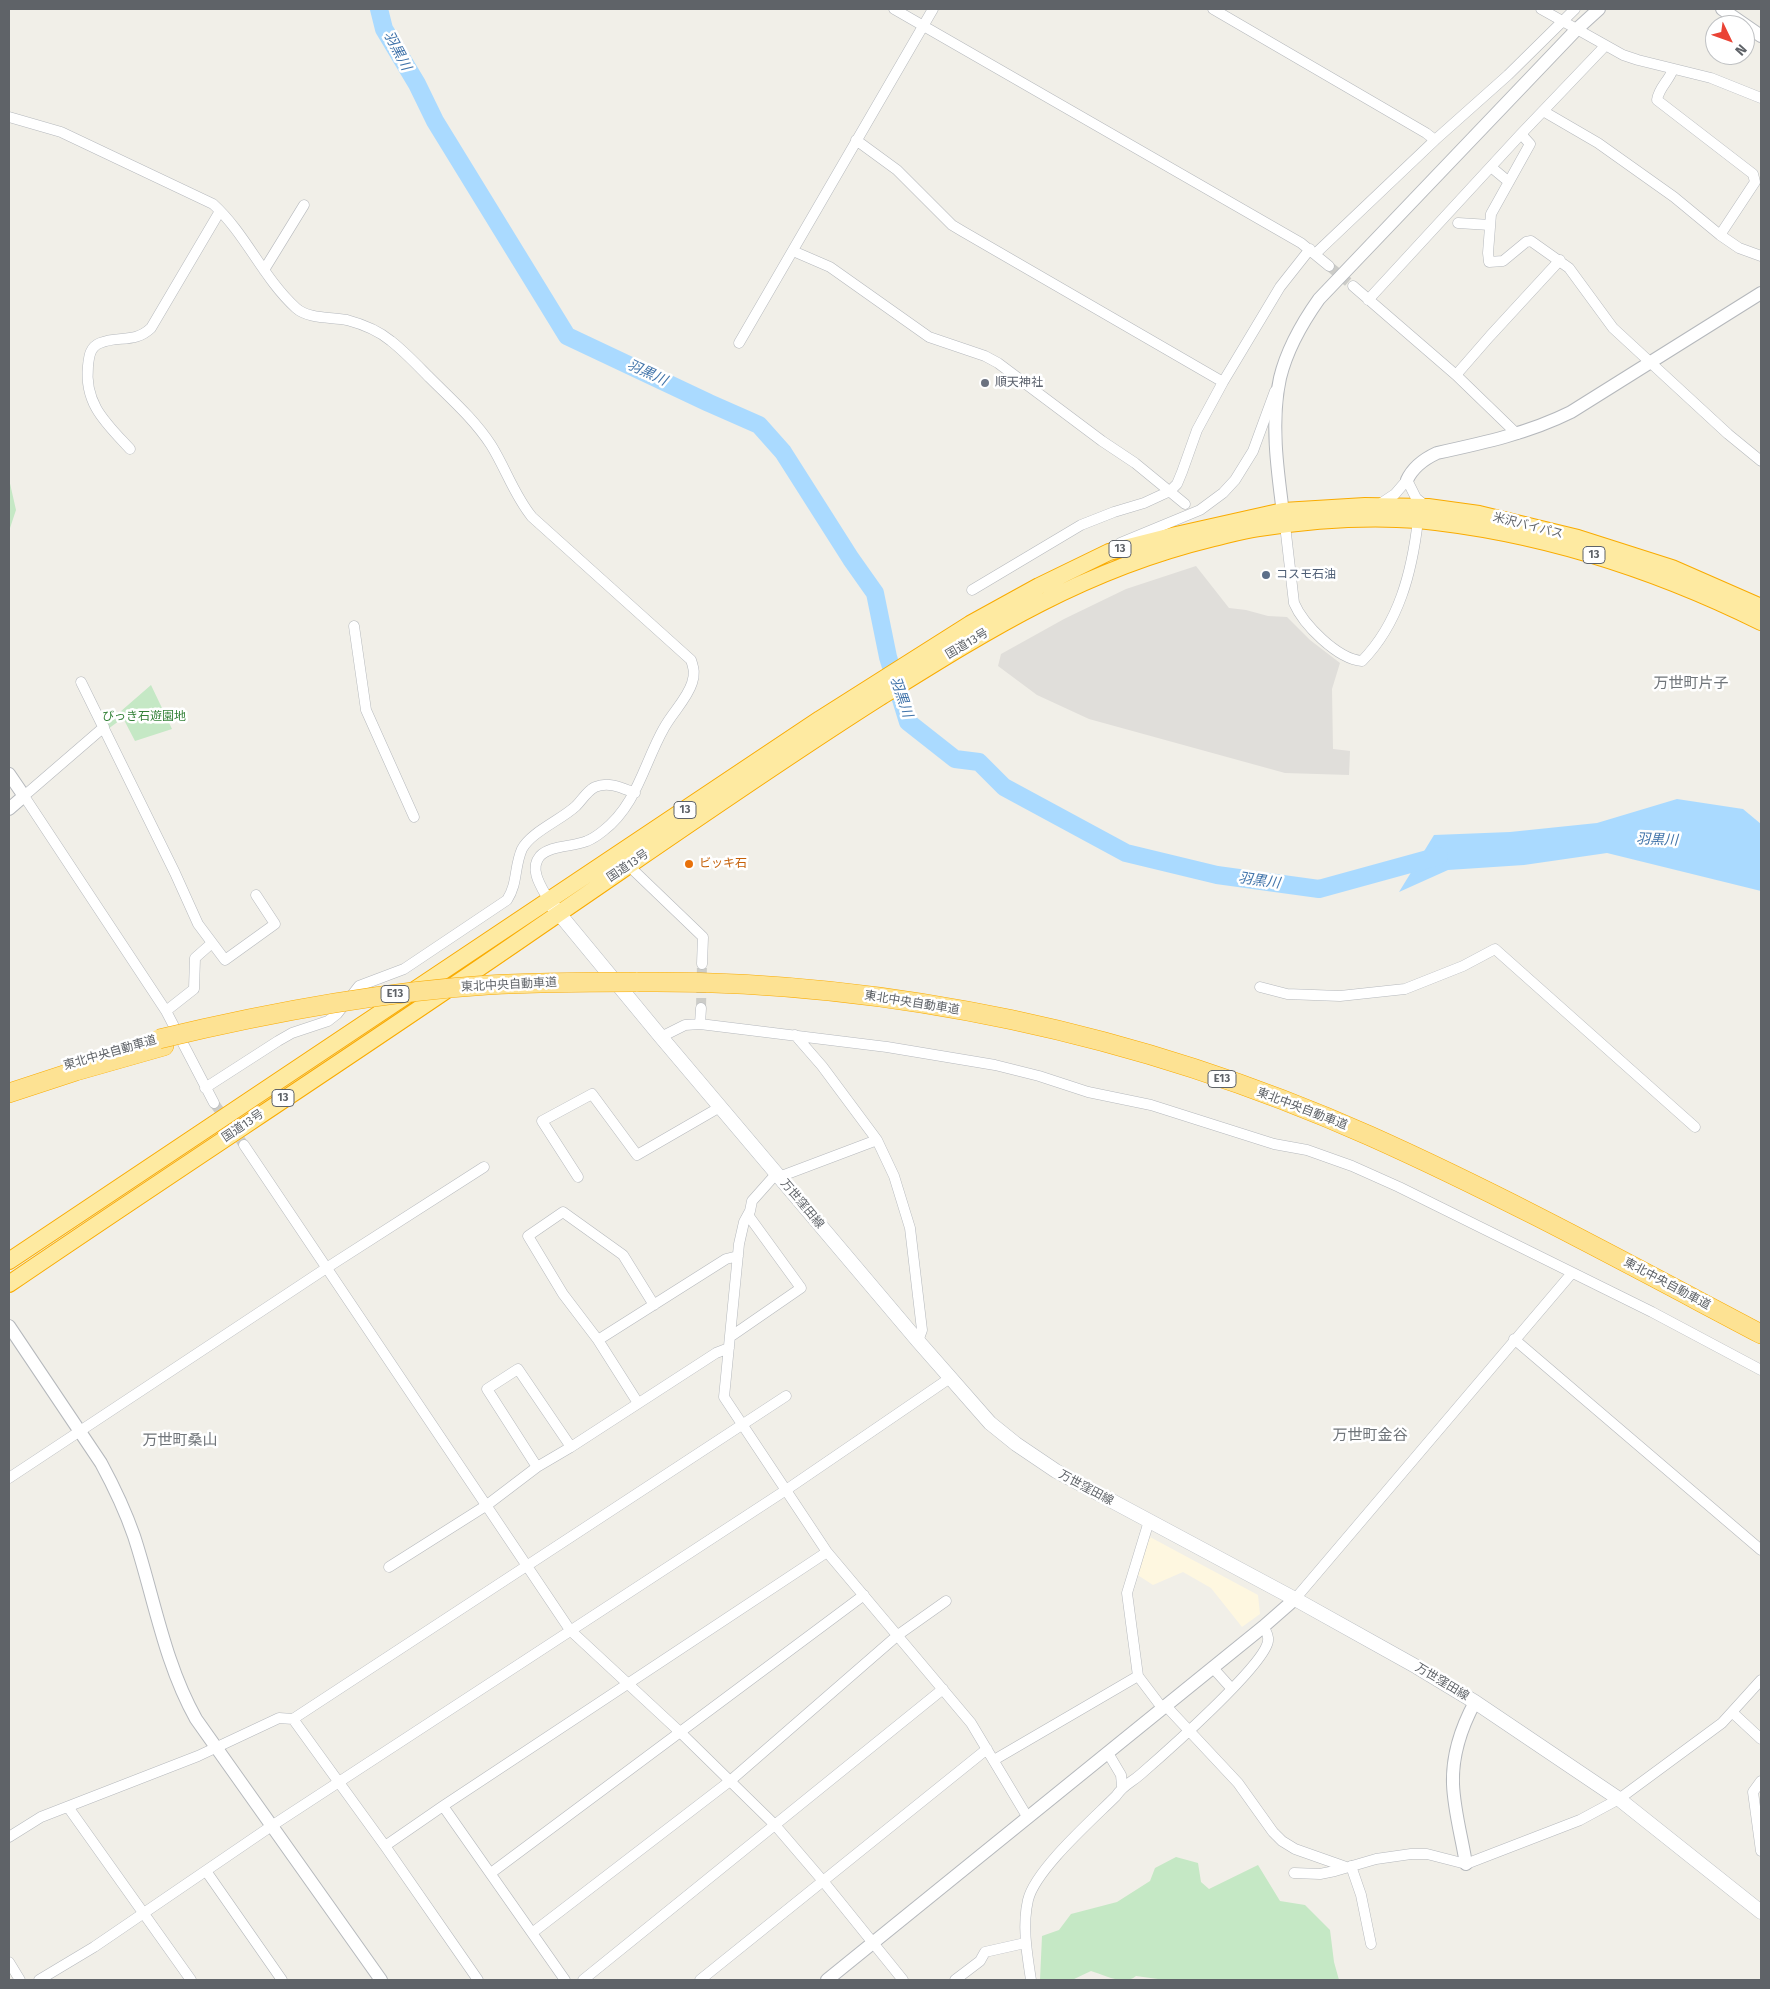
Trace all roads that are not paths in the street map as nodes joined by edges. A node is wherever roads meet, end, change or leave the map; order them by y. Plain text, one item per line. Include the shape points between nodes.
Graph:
1 (894, 9) edge
2 (933, 9) edge
3 (1213, 9) edge
4 (1541, 9) edge
5 (1575, 9) edge
6 (1600, 9) edge
7 (1722, 9) edge
8 (1562, 21) junction
9 (924, 26) junction
10 (1577, 29) junction
11 (1761, 36) edge
12 (1605, 46) junction
13 (1673, 69) junction
14 (1761, 98) edge
15 (1543, 111) junction
16 (9, 117) edge
17 (1521, 134) junction
18 (856, 140) junction
19 (1435, 140) junction
20 (1491, 167) junction
21 (1509, 182) junction
22 (304, 204) dead end
23 (220, 211) junction
24 (1458, 223) dead end
25 (1490, 225) junction
26 (1720, 235) junction
27 (793, 251) junction
28 (1312, 252) junction
29 (1761, 256) edge
30 (1560, 260) junction
31 (1329, 266) tunnel mouth
32 (264, 270) junction
33 (1353, 286) tunnel mouth
34 (1761, 293) edge
35 (1368, 300) junction
36 (739, 343) dead end
37 (1650, 363) junction
38 (1456, 375) junction
39 (1280, 378) junction
40 (1223, 382) junction
41 (1517, 434) junction
42 (130, 449) dead end
43 (1761, 460) edge
44 (1407, 480) junction
45 (1170, 491) junction
46 (1186, 504) dead end
47 (1376, 506) junction
48 (1423, 514) junction
49 (1284, 518) junction
50 (1092, 560) junction
51 (972, 590) dead end
52 (1761, 607) edge
53 (1761, 622) edge
54 (354, 626) dead end
55 (974, 630) junction
56 (82, 682) dead end
57 (824, 725) junction
58 (104, 727) junction
59 (9, 774) edge
60 (635, 793) junction
61 (24, 796) junction
62 (9, 809) edge
63 (414, 817) dead end
64 (628, 865) junction
65 (256, 895) dead end
66 (554, 908) junction
67 (212, 943) junction
68 (702, 964) tunnel mouth
69 (636, 986) junction
70 (1260, 987) dead end
71 (701, 1008) tunnel mouth
72 (166, 1011) junction
73 (700, 1024) junction
74 (795, 1034) junction
75 (661, 1037) junction
76 (161, 1042) junction
77 (9, 1084) edge
78 (205, 1088) junction
79 (9, 1093) edge
80 (214, 1103) tunnel mouth
81 (720, 1107) junction
82 (1695, 1127) dead end
83 (876, 1140) junction
84 (244, 1145) tunnel mouth
85 (484, 1167) dead end
86 (778, 1175) junction
87 (578, 1177) dead end
88 (748, 1215) junction
89 (738, 1256) junction
90 (9, 1261) edge
91 (328, 1267) junction
92 (1572, 1272) junction
93 (9, 1284) edge
94 (654, 1305) junction
95 (9, 1326) edge
96 (1761, 1334) edge
97 (730, 1337) junction
98 (1514, 1339) junction
99 (598, 1340) junction
100 (918, 1341) junction
101 (1761, 1345) edge
102 (729, 1348) junction
103 (1761, 1370) edge
104 (950, 1378) junction
105 (786, 1396) dead end
106 (638, 1404) junction
107 (743, 1424) junction
108 (79, 1431) junction
109 (571, 1448) junction
110 (537, 1467) junction
111 (9, 1478) edge
112 (786, 1490) junction
113 (487, 1505) junction
114 (1149, 1522) junction
115 (1761, 1550) edge
116 (827, 1552) junction
117 (527, 1566) junction
118 (390, 1567) dead end
119 (864, 1594) junction
120 (1295, 1599) junction
121 (946, 1600) dead end
122 (1264, 1627) junction
123 (570, 1630) junction
124 (898, 1635) junction
125 (1213, 1668) junction
126 (1138, 1676) junction
127 (1761, 1680) edge
128 (627, 1684) junction
129 (1231, 1688) junction
130 (943, 1689) junction
131 (1475, 1702) junction
132 (1165, 1707) junction
133 (1733, 1713) junction
134 (293, 1719) junction
135 (1190, 1730) junction
136 (680, 1732) junction
137 (1761, 1739) edge
138 (216, 1749) junction
139 (987, 1749) junction
140 (1108, 1753) junction
141 (994, 1760) junction
142 (730, 1781) junction
143 (339, 1782) junction
144 (1761, 1782) edge
145 (1122, 1786) junction
146 (1618, 1799) junction
147 (68, 1806) junction
148 (443, 1806) junction
149 (1028, 1818) junction
150 (775, 1825) junction
151 (270, 1826) junction
152 (9, 1837) edge
153 (385, 1846) junction
154 (1761, 1851) edge
155 (1466, 1864) junction
156 (1349, 1866) junction
157 (206, 1871) junction
158 (491, 1872) junction
159 (1294, 1873) dead end
160 (823, 1881) junction
161 (1758, 1907) edge
162 (143, 1914) junction
163 (532, 1933) junction
164 (873, 1943) junction
165 (1025, 1943) junction
166 (1371, 1944) dead end
167 (9, 1962) edge
168 (20, 1980) edge
169 (39, 1980) edge
170 (191, 1980) edge
171 (282, 1980) edge
172 (381, 1980) edge
173 (478, 1980) edge
174 (565, 1980) edge
175 (583, 1980) edge
176 (700, 1980) edge
177 (827, 1980) edge
178 (903, 1980) edge
179 (955, 1980) edge
180 (1031, 1980) edge

1 - 9 street
2 - 9 street
3 - 19 street
4 - 8 street
5 - 8 street
6 - 10 street
7 - 11 street
8 - 10 street
8 - 19 street
9 - 18 street
9 - 28 street
10 - 12 street
10 - 39 street via 1319,299 1296,338
12 - 13 street via 1638,60
12 - 15 street
13 - 14 street via 1711,78
13 - 26 street via 1659,90 1657,100 1752,174 1755,182
15 - 17 street
15 - 26 street via 1598,143 1674,197
16 - 23 street via 61,132 203,198
17 - 20 street
17 - 21 street via 1530,144
18 - 27 street
18 - 40 street via 896,170 952,225
19 - 28 street
20 - 21 street
20 - 35 street
21 - 25 street via 1492,214
22 - 32 street
23 - 32 street
23 - 42 street via 151,328 137,338 101,342 93,347 89,357 87,376 91,399 103,419
24 - 25 street
25 - 30 street via 1489,262 1503,261 1531,241
26 - 29 street via 1739,248
27 - 36 street
27 - 45 street via 830,267 929,338 998,363
28 - 31 street
28 - 40 street via 1280,287
30 - 37 street via 1576,276 1613,328
30 - 38 street
32 - 60 street via 298,310 361,324 392,341 482,433 532,517 692,660 695,672 692,684 665,726
33 - 35 street
34 - 37 street
35 - 38 street
37 - 41 street via 1571,412
37 - 43 street
38 - 41 street
39 - 49 street via 1276,430
39 - 50 street via 1253,451 1223,493 1200,510 1115,545
40 - 45 street via 1197,430 1177,484
41 - 44 street via 1437,453 1418,466
44 - 47 street via 1395,494
44 - 48 street
45 - 46 street
45 - 51 street via 1144,504 1081,525
47 - 48 highway, 米沢バイパス / 13
47 - 49 highway, 米沢バイパス / 13
48 - 49 highway, 米沢バイパス / 13 via 1368,519
48 - 49 street via 1403,596 1373,650 1362,661 1353,660 1326,644 1298,613
48 - 52 highway, 米沢バイパス / 13 via 1479,514 1588,541 1672,568
48 - 53 highway, 米沢バイパス / 13 via 1626,564 1716,599
49 - 50 highway, 国道13号 / 13 via 1149,542 1109,552
49 - 55 highway, 国道13号 / 13 via 1119,567
50 - 55 highway, 国道13号 / 13 via 1039,586
54 - 63 street via 366,710
55 - 57 highway, 国道13号 / 13
56 - 58 street
57 - 64 highway, 国道13号 / 13
57 - 66 highway, 国道13号 / 13
58 - 61 street
58 - 67 street via 198,924
59 - 61 street
60 - 66 street via 626,809 587,842 540,856 535,871
60 - 78 street via 618,786 594,787 575,807 522,848 514,890 507,900 404,969 359,986 328,1021 292,1033
61 - 62 street
61 - 72 street
64 - 66 highway, 国道13号 / 13
64 - 68 street via 703,937
65 - 67 street via 275,924 225,960
66 - 75 main road, 万世窪田線
66 - 90 highway, 国道13号 / 13
66 - 93 highway, 国道13号 / 13
67 - 72 street via 195,958 194,989
69 - 76 highway, 東北中央自動車道 / E13, bridge via 487,985 379,996 231,1021
69 - 96 highway, 東北中央自動車道 / E13 via 715,981 855,994 1002,1019 1158,1058 1288,1103 1369,1136 1557,1226
69 - 101 highway, 東北中央自動車道 / E13 via 781,997 921,1015 1080,1048 1199,1084 1286,1114 1433,1177
70 - 82 street via 1287,994 1340,996 1405,989 1495,950
71 - 73 street
72 - 78 street
73 - 74 street
73 - 75 street via 684,1025
74 - 83 street
74 - 92 street via 995,1065 1088,1092 1151,1105 1274,1144 1307,1150 1352,1166
75 - 81 main road, 万世窪田線
76 - 77 highway, 東北中央自動車道 / E13 via 70,1064
76 - 79 highway, 東北中央自動車道 / E13
78 - 80 street
81 - 86 main road, 万世窪田線
81 - 87 street via 637,1155 592,1094 542,1121
83 - 86 street
83 - 100 street via 894,1176 910,1228 922,1330
84 - 91 street
85 - 91 street
86 - 88 street via 752,1201
86 - 100 main road, 万世窪田線
88 - 89 street
88 - 97 street via 801,1288
89 - 94 street via 726,1259
89 - 97 street
91 - 108 street
91 - 113 street
92 - 98 street
92 - 103 street
94 - 99 street
94 - 99 street via 624,1256 563,1212 528,1236 563,1294
95 - 108 street
97 - 102 street
98 - 115 street
98 - 120 street
99 - 106 street
100 - 104 main road, 万世窪田線
102 - 106 street via 716,1353
102 - 107 street via 724,1397
104 - 112 street
104 - 114 main road, 万世窪田線 via 990,1423 1016,1444 1056,1472
105 - 107 street
106 - 109 street
107 - 112 street
107 - 117 street
108 - 111 street
108 - 138 street via 121,1501 173,1670 185,1700
109 - 110 street
109 - 110 street via 518,1369 487,1389
110 - 113 street
112 - 116 street
112 - 123 street
113 - 117 street
113 - 118 street
114 - 120 main road, 万世窪田線
114 - 126 street via 1127,1593
116 - 119 street
116 - 128 street
117 - 123 street
117 - 134 street
119 - 124 street
119 - 136 street
120 - 122 street
120 - 131 main road, 万世窪田線
121 - 124 street
122 - 125 street
122 - 129 street via 1268,1642 1263,1652 1249,1672
123 - 128 street
123 - 143 street
124 - 130 street
124 - 142 street
125 - 129 street
125 - 132 street
126 - 132 street
126 - 141 street
127 - 133 street
128 - 136 street
128 - 148 street
129 - 135 street
130 - 139 street
130 - 150 street
131 - 146 main road, 万世窪田線
131 - 155 street via 1456,1751 1453,1782
132 - 135 street
132 - 140 street
133 - 137 street
133 - 146 street
134 - 138 street via 279,1718
134 - 143 street
135 - 145 street via 1132,1782
135 - 156 street via 1238,1783 1282,1841 1295,1849
136 - 142 street
136 - 158 street
138 - 147 street
138 - 151 street
139 - 141 street
139 - 160 street
140 - 145 street via 1121,1775
140 - 149 street
141 - 149 street
142 - 150 street
142 - 163 street
143 - 151 street
143 - 153 street
144 - 154 street via 1753,1792
145 - 165 street via 1037,1877 1027,1901
146 - 155 street via 1580,1820
146 - 161 main road, 万世窪田線
147 - 152 street via 41,1817
147 - 162 street
148 - 153 street
148 - 158 street
149 - 164 street
150 - 160 street
150 - 175 street
151 - 157 street
151 - 172 street
153 - 173 street
155 - 156 street via 1427,1854 1411,1854
156 - 159 street via 1320,1874
156 - 166 street via 1361,1895
157 - 162 street
157 - 171 street
158 - 163 street
160 - 164 street
160 - 176 street
162 - 169 street
162 - 170 street
163 - 174 street
164 - 177 street
164 - 178 street
165 - 179 street via 985,1952 980,1961
165 - 180 street
167 - 168 street

